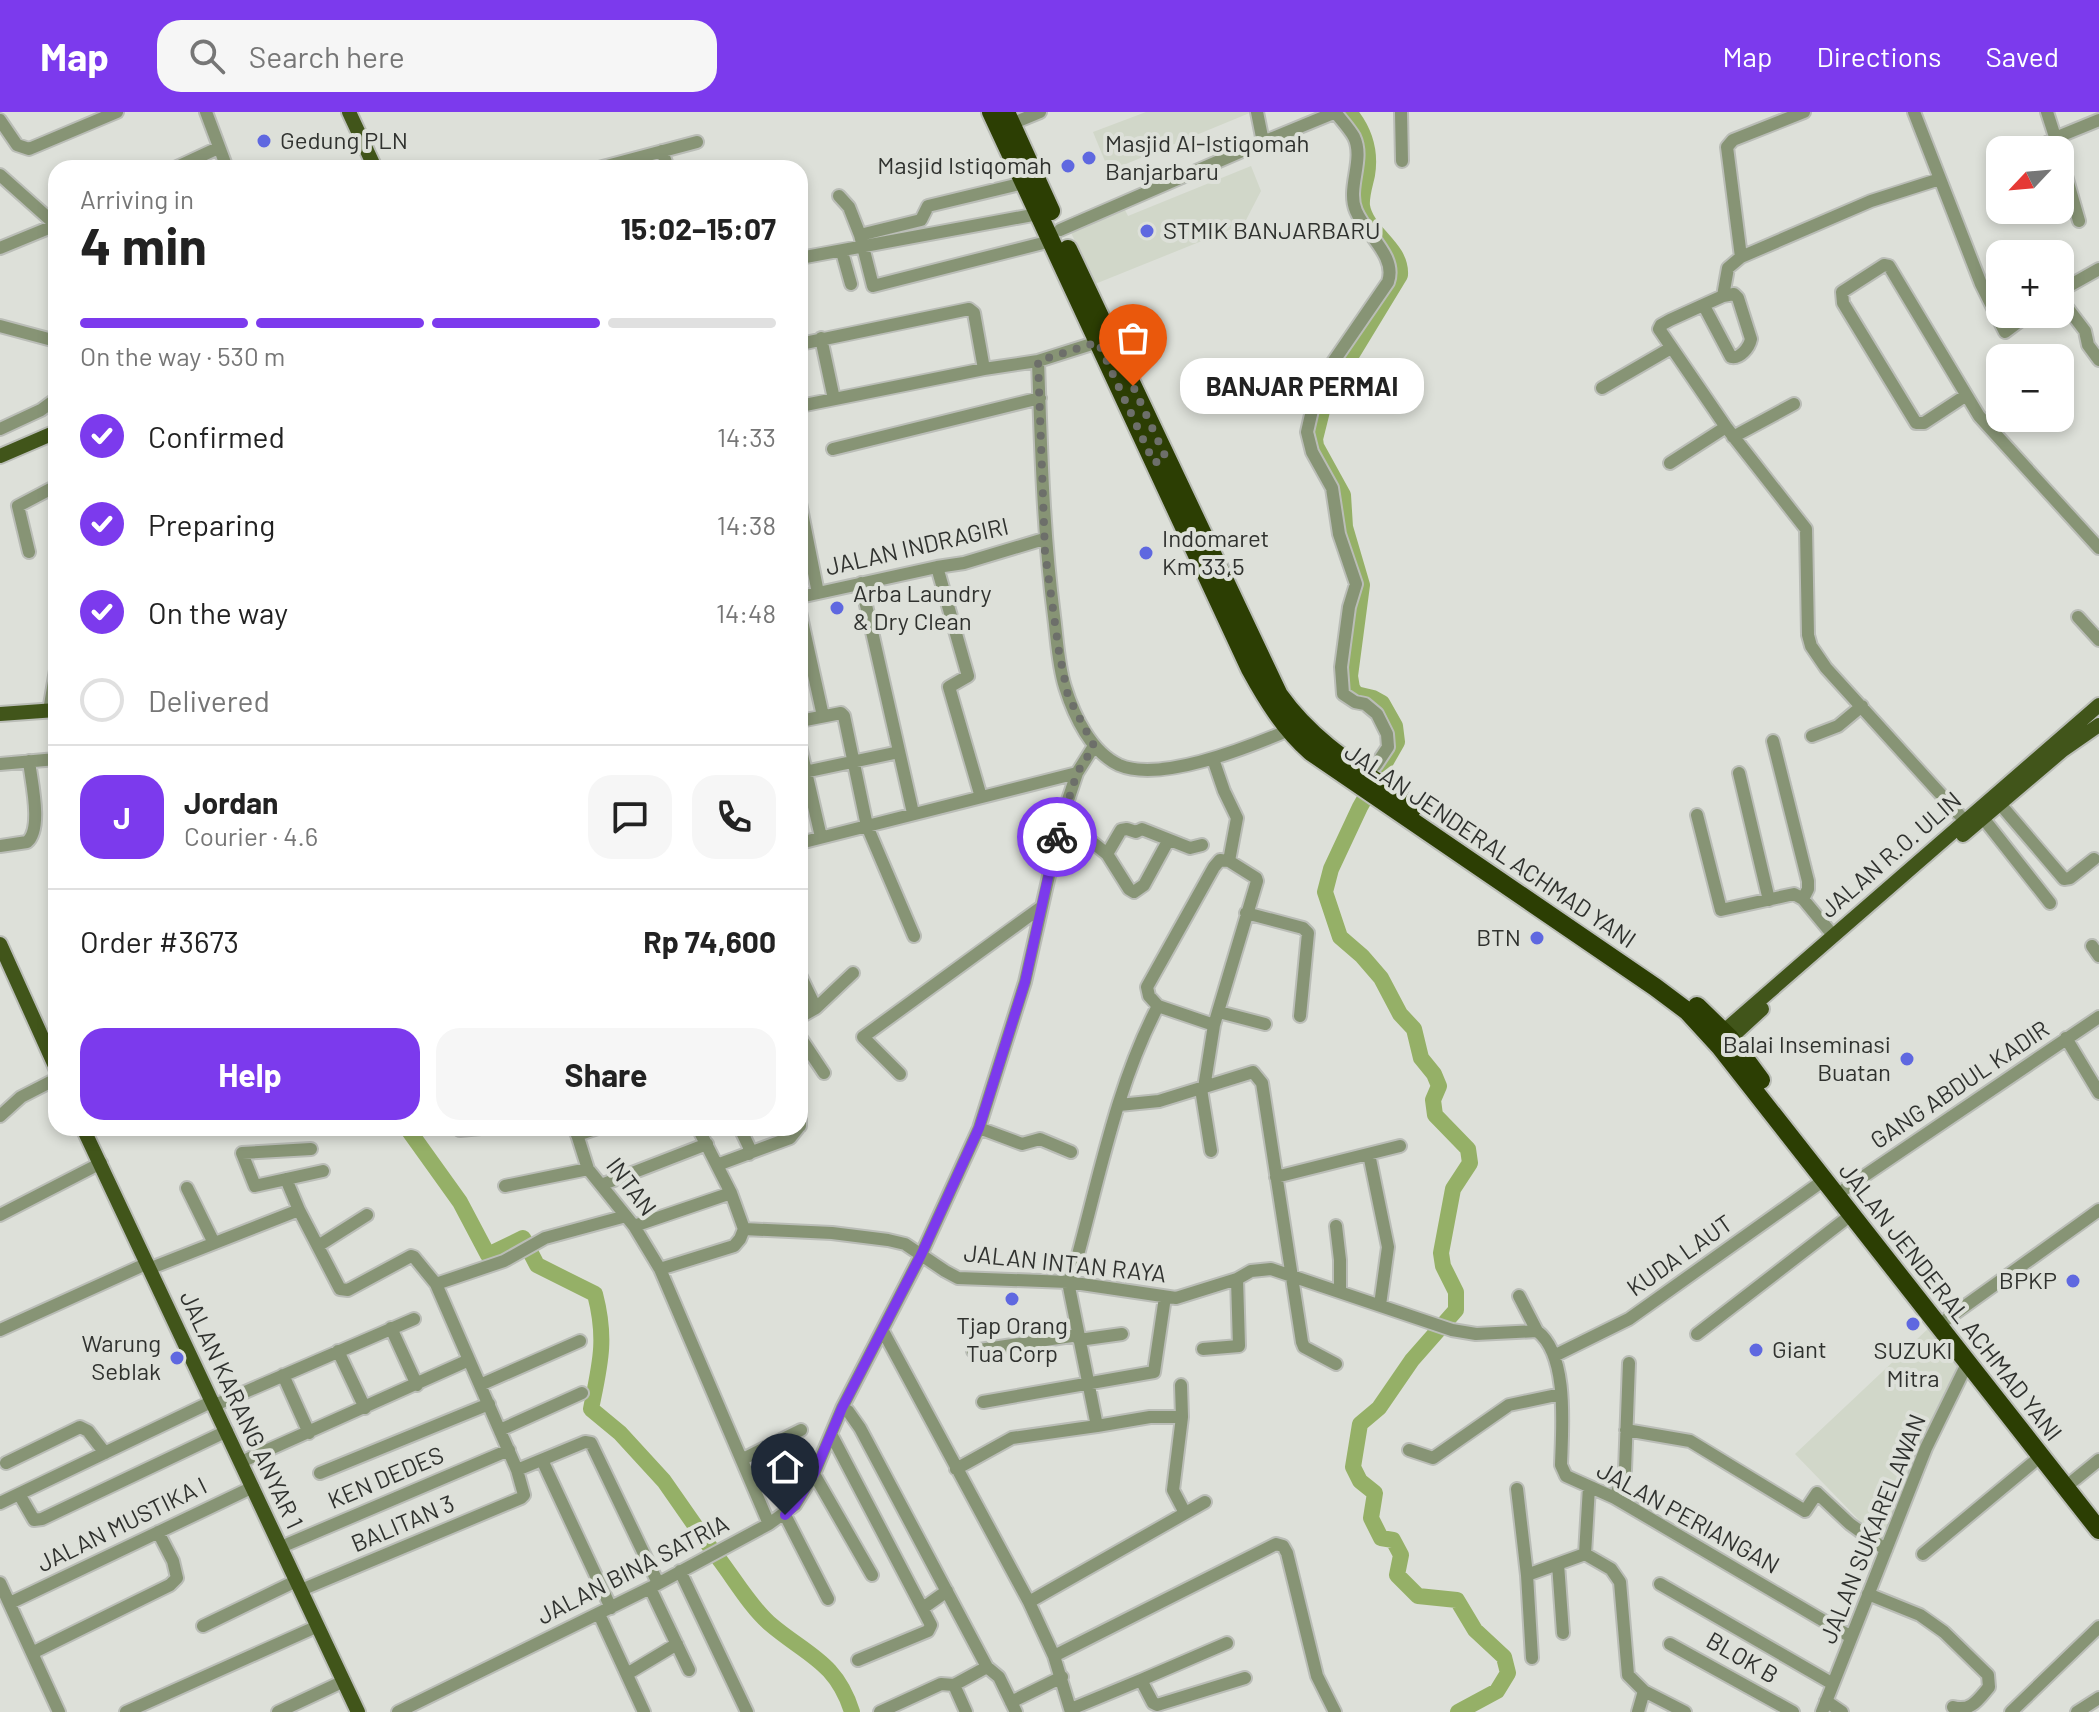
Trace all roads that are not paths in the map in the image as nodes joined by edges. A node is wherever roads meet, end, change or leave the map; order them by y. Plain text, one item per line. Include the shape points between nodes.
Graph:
1 (117, 112) edge
2 (206, 112) edge
3 (349, 112) edge
4 (360, 112) edge
5 (991, 112) edge
6 (1040, 112) edge
7 (1257, 112) edge
8 (1335, 112) edge
9 (1401, 112) edge
10 (1804, 112) edge
11 (1914, 112) edge
12 (2047, 112) edge
13 (1311, 117) edge
14 (1008, 118) edge
15 (0, 120) edge
16 (2099, 120) edge
17 (2054, 136) edge
18 (2074, 137) edge
19 (368, 140) junction
20 (697, 142) dead end
21 (1263, 142) junction
22 (218, 148) junction
23 (662, 151) junction
24 (192, 160) edge
25 (223, 160) edge
26 (373, 160) edge
27 (381, 160) edge
28 (629, 160) edge
29 (665, 160) edge
30 (1402, 161) dead end
31 (0, 175) edge
32 (1940, 179) junction
33 (1024, 183) junction
34 (839, 196) dead end
35 (2074, 204) edge
36 (1038, 214) junction
37 (48, 218) edge
38 (2079, 221) dead end
39 (48, 228) edge
40 (1055, 236) junction
41 (862, 242) junction
42 (0, 248) edge
43 (842, 252) junction
44 (808, 257) edge
45 (1741, 257) junction
46 (2099, 269) edge
47 (2074, 283) edge
48 (851, 284) dead end
49 (1986, 294) edge
50 (1723, 296) junction
51 (1704, 306) junction
52 (2074, 316) edge
53 (0, 326) edge
54 (821, 338) junction
55 (48, 339) edge
56 (808, 342) edge
57 (1098, 342) junction
58 (1671, 348) junction
59 (2099, 360) edge
60 (1038, 361) junction
61 (984, 369) junction
62 (1602, 388) dead end
63 (1965, 396) junction
64 (1040, 398) junction
65 (834, 399) junction
66 (808, 404) edge
67 (1794, 404) dead end
68 (48, 405) edge
69 (0, 429) edge
70 (1730, 432) junction
71 (48, 435) edge
72 (833, 449) dead end
73 (0, 456) edge
74 (1160, 461) junction
75 (1670, 463) dead end
76 (48, 490) edge
77 (1044, 539) junction
78 (808, 543) edge
79 (1200, 546) junction
80 (2099, 548) edge
81 (29, 552) dead end
82 (937, 567) junction
83 (861, 583) junction
84 (818, 593) junction
85 (808, 595) edge
86 (2078, 617) dead end
87 (2099, 640) edge
88 (808, 648) edge
89 (2099, 705) edge
90 (1862, 706) junction
91 (48, 710) edge
92 (0, 714) edge
93 (823, 716) junction
94 (808, 719) edge
95 (2099, 725) edge
96 (1289, 730) junction
97 (1812, 736) dead end
98 (1773, 741) dead end
99 (1094, 746) junction
100 (2059, 746) junction
101 (899, 752) junction
102 (2045, 758) junction
103 (1213, 759) junction
104 (48, 760) edge
105 (29, 761) junction
106 (854, 762) junction
107 (0, 764) edge
108 (808, 772) edge
109 (1363, 772) junction
110 (1077, 773) junction
111 (1739, 773) dead end
112 (808, 791) edge
113 (981, 797) junction
114 (2000, 804) junction
115 (913, 813) junction
116 (1697, 815) dead end
117 (1062, 818) junction
118 (1983, 818) junction
119 (1965, 821) junction
120 (867, 826) junction
121 (821, 837) junction
122 (808, 841) edge
123 (1168, 841) junction
124 (1202, 845) dead end
125 (0, 846) edge
126 (1107, 854) junction
127 (2094, 859) dead end
128 (1229, 861) junction
129 (1803, 899) junction
130 (1769, 900) junction
131 (2050, 903) dead end
132 (1040, 908) junction
133 (1246, 913) junction
134 (1832, 934) junction
135 (914, 936) dead end
136 (0, 944) edge
137 (853, 973) dead end
138 (1792, 975) junction
139 (808, 992) edge
140 (1158, 1006) junction
141 (816, 1008) junction
142 (808, 1012) edge
143 (1300, 1016) dead end
144 (2099, 1017) edge
145 (1216, 1018) junction
146 (1265, 1024) dead end
147 (2066, 1038) junction
148 (1722, 1039) junction
149 (808, 1049) edge
150 (48, 1050) edge
151 (824, 1073) dead end
152 (900, 1074) dead end
153 (48, 1083) edge
154 (1202, 1088) junction
155 (2099, 1093) edge
156 (1119, 1105) junction
157 (0, 1116) edge
158 (979, 1128) junction
159 (87, 1136) edge
160 (577, 1136) edge
161 (702, 1136) edge
162 (744, 1136) edge
163 (792, 1136) edge
164 (707, 1144) junction
165 (1400, 1146) dead end
166 (311, 1149) dead end
167 (1211, 1151) dead end
168 (1071, 1152) dead end
169 (749, 1154) junction
170 (1369, 1154) junction
171 (101, 1163) junction
172 (717, 1165) junction
173 (588, 1169) junction
174 (323, 1171) dead end
175 (1276, 1177) junction
176 (286, 1179) junction
177 (1824, 1180) junction
178 (601, 1185) junction
179 (505, 1186) dead end
180 (187, 1188) dead end
181 (1845, 1189) junction
182 (731, 1193) junction
183 (299, 1210) junction
184 (2099, 1210) edge
185 (0, 1215) edge
186 (367, 1215) dead end
187 (1851, 1215) junction
188 (626, 1216) junction
189 (634, 1226) junction
190 (1336, 1226) dead end
191 (744, 1229) junction
192 (214, 1243) junction
193 (318, 1246) junction
194 (921, 1255) junction
195 (149, 1266) junction
196 (660, 1269) junction
197 (1290, 1274) junction
198 (1237, 1279) junction
199 (1068, 1282) junction
200 (1912, 1283) junction
201 (436, 1284) junction
202 (1340, 1291) junction
203 (1519, 1296) dead end
204 (1165, 1297) junction
205 (1380, 1305) junction
206 (414, 1319) dead end
207 (1947, 1319) junction
208 (391, 1328) junction
209 (0, 1330) edge
210 (883, 1331) junction
211 (1537, 1331) junction
212 (1122, 1334) dead end
213 (1697, 1334) dead end
214 (1078, 1337) junction
215 (580, 1341) dead end
216 (1203, 1349) dead end
217 (338, 1351) junction
218 (973, 1351) dead end
219 (1554, 1356) junction
220 (469, 1360) junction
221 (1629, 1363) dead end
222 (1336, 1364) dead end
223 (1967, 1364) junction
224 (283, 1375) junction
225 (1088, 1384) junction
226 (417, 1385) junction
227 (480, 1385) junction
228 (1181, 1385) dead end
229 (582, 1393) dead end
230 (1561, 1394) junction
231 (983, 1402) dead end
232 (214, 1403) junction
233 (489, 1404) junction
234 (365, 1408) junction
235 (842, 1408) junction
236 (1182, 1417) junction
237 (1097, 1426) junction
238 (500, 1430) junction
239 (801, 1430) dead end
240 (1626, 1430) junction
241 (227, 1431) junction
242 (309, 1433) junction
243 (831, 1434) junction
244 (509, 1450) junction
245 (1409, 1450) dead end
246 (105, 1453) junction
247 (2041, 1456) junction
248 (743, 1459) junction
249 (542, 1460) junction
250 (2099, 1460) edge
251 (241, 1462) junction
252 (6, 1463) dead end
253 (956, 1469) junction
254 (517, 1470) junction
255 (320, 1473) dead end
256 (814, 1474) junction
257 (2073, 1481) junction
258 (253, 1487) junction
259 (1589, 1487) junction
260 (1517, 1489) dead end
261 (19, 1494) junction
262 (1615, 1498) junction
263 (1205, 1502) dead end
264 (0, 1503) edge
265 (1185, 1513) junction
266 (2099, 1514) edge
267 (785, 1515) junction
268 (769, 1524) junction
269 (2099, 1530) edge
270 (158, 1532) junction
271 (281, 1547) junction
272 (1886, 1550) junction
273 (1585, 1554) junction
274 (1923, 1554) dead end
275 (1558, 1564) junction
276 (680, 1571) junction
277 (872, 1575) dead end
278 (1527, 1575) junction
279 (0, 1583) edge
280 (1660, 1584) dead end
281 (299, 1585) junction
282 (654, 1586) junction
283 (947, 1591) junction
284 (1868, 1594) junction
285 (828, 1599) dead end
286 (6, 1602) edge
287 (1029, 1602) junction
288 (923, 1608) junction
289 (605, 1611) junction
290 (203, 1626) dead end
291 (318, 1626) junction
292 (2099, 1627) edge
293 (1563, 1633) dead end
294 (1851, 1637) junction
295 (1227, 1643) dead end
296 (677, 1644) junction
297 (1670, 1644) dead end
298 (32, 1653) junction
299 (1054, 1656) junction
300 (1532, 1658) dead end
301 (858, 1660) dead end
302 (987, 1667) junction
303 (689, 1670) dead end
304 (627, 1674) junction
305 (1062, 1677) junction
306 (1245, 1678) dead end
307 (1141, 1680) junction
308 (344, 1681) junction
309 (1833, 1684) junction
310 (954, 1685) junction
311 (1644, 1691) junction
312 (2099, 1698) edge
313 (1824, 1706) edge
314 (1014, 1707) edge
315 (1953, 1707) dead end
316 (1071, 1711) edge
317 (59, 1712) edge
318 (126, 1712) edge
319 (278, 1712) edge
320 (358, 1712) edge
321 (398, 1712) edge
322 (644, 1712) edge
323 (747, 1712) edge
324 (880, 1712) edge
325 (966, 1712) edge
326 (1335, 1712) edge
327 (1638, 1712) edge
328 (1685, 1712) edge
329 (1793, 1712) edge
330 (1842, 1712) edge
331 (2011, 1712) edge
332 (2077, 1712) edge

1 - 15 street via 29,149 17,145
2 - 22 street
3 - 19 main road
4 - 19 main road
5 - 33 highway, JALAN JENDERAL ACHMAD YANI
6 - 14 street
7 - 21 street
8 - 13 street
8 - 109 street via 1355,140 1352,201 1392,272 1318,384 1307,432 1332,488 1339,534 1356,584 1341,688 1348,699 1377,714 1388,747
9 - 30 street
10 - 45 street via 1727,147
11 - 32 street
12 - 17 street
13 - 21 street
14 - 40 highway, JALAN JENDERAL ACHMAD YANI
16 - 18 street
19 - 26 main road
19 - 27 main road
20 - 23 street
21 - 40 street
22 - 24 street
22 - 25 street
23 - 28 street
23 - 29 street
31 - 37 street
32 - 45 street via 1871,201
32 - 49 street
33 - 36 highway, JALAN JENDERAL ACHMAD YANI
33 - 41 street via 928,206 921,220
34 - 41 street via 849,207
35 - 38 street
36 - 40 highway, JALAN JENDERAL ACHMAD YANI
36 - 41 street
39 - 42 street
40 - 41 street via 873,286
40 - 57 highway, JALAN JENDERAL ACHMAD YANI
40 - 74 highway, JALAN JENDERAL ACHMAD YANI
41 - 43 street
43 - 44 street
43 - 48 street
45 - 50 street via 1728,268
46 - 47 street
50 - 51 street
50 - 51 street via 1738,298 1751,339 1737,357 1731,357
51 - 58 street via 1661,325
52 - 59 street
53 - 55 street
54 - 56 street
54 - 61 street via 969,309
54 - 65 street
57 - 60 street
57 - 74 highway, JALAN JENDERAL ACHMAD YANI
58 - 62 street
58 - 70 street
60 - 61 street
60 - 64 street
61 - 65 street
63 - 63 street via 1889,266 1842,292 1843,303 1916,423
63 - 80 street
64 - 72 street
64 - 77 street
65 - 66 street
67 - 70 street
68 - 69 street
70 - 75 street
70 - 90 street via 1806,529 1809,641
71 - 73 main road
74 - 79 highway, JALAN JENDERAL ACHMAD YANI
76 - 81 street via 18,506
77 - 82 street, JALAN INDRAGIRI
77 - 99 street via 1064,685
78 - 84 street
79 - 96 highway, JALAN JENDERAL ACHMAD YANI via 1250,669
79 - 109 highway, JALAN JENDERAL ACHMAD YANI via 1297,720
82 - 83 street, JALAN INDRAGIRI
82 - 113 street via 968,676 949,687
83 - 84 street, JALAN INDRAGIRI
83 - 101 street
84 - 85 street, JALAN INDRAGIRI
86 - 87 street
88 - 93 street
89 - 100 main road, JALAN R.O. ULIN
90 - 97 street via 1838,726
90 - 119 street
91 - 92 main road
93 - 94 street
93 - 106 street via 841,713
95 - 100 main road, JALAN R.O. ULIN
96 - 103 street
96 - 109 highway, JALAN JENDERAL ACHMAD YANI via 1311,752
98 - 129 street via 1808,881
99 - 103 street via 1129,768
99 - 110 street, JALAN BINA SATRIA
100 - 102 main road, JALAN R.O. ULIN
101 - 106 street
101 - 115 street
102 - 114 main road, JALAN R.O. ULIN
102 - 119 main road, JALAN R.O. ULIN
103 - 128 street via 1237,818
104 - 105 street
105 - 107 street
105 - 125 street via 34,834 27,842
106 - 108 street
106 - 120 street
109 - 148 highway, JALAN JENDERAL ACHMAD YANI via 1379,790
110 - 113 street
110 - 117 street, JALAN BINA SATRIA
111 - 130 street
112 - 121 street
113 - 115 street
114 - 118 main road, JALAN R.O. ULIN
114 - 127 street via 2064,879
115 - 120 street
116 - 130 street via 1721,910
117 - 126 street
117 - 132 street, JALAN BINA SATRIA
118 - 131 street
118 - 138 main road, JALAN R.O. ULIN
119 - 134 main road, JALAN R.O. ULIN
120 - 121 street
120 - 135 street
121 - 122 street
123 - 124 street via 1190,848
123 - 126 street via 1142,829 1121,830
123 - 126 street via 1138,891 1129,889
128 - 133 street via 1257,880
128 - 140 street via 1220,860 1214,867 1147,987
129 - 130 street via 1794,894
129 - 134 street
132 - 152 street via 863,1037
132 - 158 street, JALAN BINA SATRIA via 1025,982
133 - 143 street via 1308,933
133 - 145 street
134 - 138 main road, JALAN R.O. ULIN
136 - 150 main road
137 - 141 street
138 - 148 main road, JALAN R.O. ULIN
139 - 141 street
140 - 145 street
140 - 156 street via 1137,1046
141 - 142 street
144 - 147 street, GANG ABDUL KADIR
145 - 146 street
145 - 154 street
147 - 155 street
147 - 181 street, GANG ABDUL KADIR
148 - 177 highway, JALAN JENDERAL ACHMAD YANI
148 - 181 highway, JALAN JENDERAL ACHMAD YANI
149 - 151 street
153 - 157 street
154 - 156 street via 1159,1101
154 - 167 street
154 - 175 street via 1253,1072 1259,1077
156 - 199 street
158 - 168 street via 1022,1144 1040,1139
158 - 194 street, JALAN BINA SATRIA
159 - 171 main road, JALAN KARANG ANYAR 1
160 - 173 street, INTAN
161 - 164 street
162 - 169 street
163 - 169 street
164 - 172 street
164 - 178 street
165 - 170 street
166 - 176 street via 242,1153 255,1186
169 - 172 street
170 - 175 street
170 - 205 street via 1388,1247
171 - 185 street
171 - 195 main road, JALAN KARANG ANYAR 1
172 - 182 street
173 - 178 street, INTAN
173 - 179 street
174 - 176 street
175 - 197 street
176 - 183 street
177 - 187 highway, JALAN JENDERAL ACHMAD YANI
177 - 219 street, KUDA LAUT via 1629,1319
178 - 188 street, INTAN
180 - 192 street
181 - 200 highway, JALAN JENDERAL ACHMAD YANI
182 - 189 street
182 - 191 street
183 - 192 street
183 - 193 street
184 - 207 street
186 - 193 street
187 - 200 highway, JALAN JENDERAL ACHMAD YANI
187 - 213 street
188 - 189 street, INTAN
188 - 201 street via 536,1242 504,1261
189 - 196 street, INTAN
190 - 202 street
191 - 194 street, JALAN INTAN RAYA via 879,1238 905,1244
191 - 196 street via 734,1246
192 - 195 street
193 - 201 street via 343,1291 411,1256
194 - 199 street, JALAN INTAN RAYA via 958,1278
194 - 210 street, JALAN BINA SATRIA
195 - 209 street
195 - 232 main road, JALAN KARANG ANYAR 1
196 - 248 street, INTAN
197 - 198 street, JALAN INTAN RAYA via 1263,1269
197 - 202 street, JALAN INTAN RAYA
197 - 222 street via 1303,1345
198 - 204 street, JALAN INTAN RAYA
198 - 216 street via 1239,1346
199 - 204 street, JALAN INTAN RAYA
199 - 214 street
200 - 207 highway, JALAN JENDERAL ACHMAD YANI
200 - 223 highway, JALAN JENDERAL ACHMAD YANI
201 - 220 street
202 - 205 street, JALAN INTAN RAYA
203 - 211 street
204 - 225 street via 1155,1371
205 - 211 street, JALAN INTAN RAYA via 1476,1334
206 - 208 street
207 - 257 highway, JALAN JENDERAL ACHMAD YANI
208 - 217 street
208 - 226 street
210 - 235 street, JALAN BINA SATRIA
210 - 253 street
211 - 219 street
212 - 214 street
214 - 218 street
214 - 225 street
215 - 227 street
217 - 224 street
217 - 234 street
219 - 230 street, JALAN PERIANGAN
220 - 226 street
220 - 227 street
221 - 240 street
223 - 247 highway, JALAN JENDERAL ACHMAD YANI
223 - 272 street, JALAN SUKARELAWAN via 1926,1448
224 - 232 street
224 - 242 street
225 - 231 street
225 - 237 street
226 - 234 street
227 - 233 street
228 - 236 street
229 - 238 street
230 - 245 street via 1509,1405 1431,1459
230 - 259 street, JALAN PERIANGAN via 1562,1469 1568,1478
232 - 241 main road, JALAN KARANG ANYAR 1
232 - 246 street
233 - 238 street
233 - 255 street
234 - 242 street
235 - 243 street, JALAN BINA SATRIA
235 - 283 street via 860,1428
236 - 237 street
236 - 265 street via 1173,1490
237 - 253 street via 1012,1438
238 - 244 street
239 - 248 street
240 - 262 street via 1625,1470
240 - 272 street via 1690,1441 1805,1511 1817,1493
241 - 251 main road, JALAN KARANG ANYAR 1
241 - 261 street via 42,1519 34,1520
242 - 251 street
243 - 256 street, JALAN BINA SATRIA
243 - 288 street
244 - 254 street
244 - 271 street, KEN DEDES
246 - 252 street via 80,1427
246 - 261 street
247 - 269 highway, JALAN JENDERAL ACHMAD YANI
247 - 274 street
248 - 268 street, INTAN
249 - 254 street
249 - 282 street via 591,1443
249 - 289 street
250 - 257 street
251 - 258 main road, JALAN KARANG ANYAR 1
253 - 287 street
254 - 281 street, BALITAN 3 via 521,1498
256 - 267 street, JALAN BINA SATRIA
256 - 277 street
257 - 266 highway, JALAN JENDERAL ACHMAD YANI
258 - 270 street, JALAN MUSTIKA I
258 - 271 main road, JALAN KARANG ANYAR 1
259 - 262 street, JALAN PERIANGAN
259 - 273 street
260 - 278 street
261 - 264 street
262 - 294 street, JALAN PERIANGAN
263 - 265 street
265 - 287 street
267 - 268 street, JALAN BINA SATRIA
267 - 285 street
268 - 276 street, JALAN BINA SATRIA
270 - 286 street, JALAN MUSTIKA I
270 - 298 street via 176,1570 170,1585
271 - 281 main road, JALAN KARANG ANYAR 1
272 - 284 street, JALAN SUKARELAWAN
273 - 275 street
273 - 311 street via 1611,1569 1620,1582 1628,1675
275 - 278 street
275 - 293 street
276 - 282 street, JALAN BINA SATRIA
276 - 323 street
278 - 300 street
279 - 286 street
280 - 309 street
281 - 290 street, BALITAN 3
281 - 291 main road, JALAN KARANG ANYAR 1
282 - 289 street, JALAN BINA SATRIA
282 - 296 street
283 - 288 street
283 - 302 street
284 - 294 street, JALAN SUKARELAWAN
284 - 315 street via 1920,1615 1988,1675 1989,1687 1969,1709
286 - 298 street
287 - 299 street
288 - 301 street via 931,1625 928,1631
289 - 304 street
289 - 321 street, JALAN BINA SATRIA
291 - 308 main road, JALAN KARANG ANYAR 1
291 - 318 street
292 - 331 street
294 - 309 street, JALAN SUKARELAWAN
295 - 307 street
296 - 303 street
296 - 304 street
297 - 329 street, BLOK B
298 - 317 street
299 - 305 street
299 - 326 street via 1276,1544 1287,1553 1317,1676
302 - 310 street
302 - 314 street
304 - 322 street
305 - 314 street
305 - 316 street
306 - 307 street via 1157,1705
307 - 316 street
308 - 319 street
308 - 320 main road, JALAN KARANG ANYAR 1
309 - 313 street, JALAN SUKARELAWAN
310 - 324 street via 941,1684
310 - 325 street
311 - 327 street
311 - 328 street
312 - 332 street
313 - 330 street

